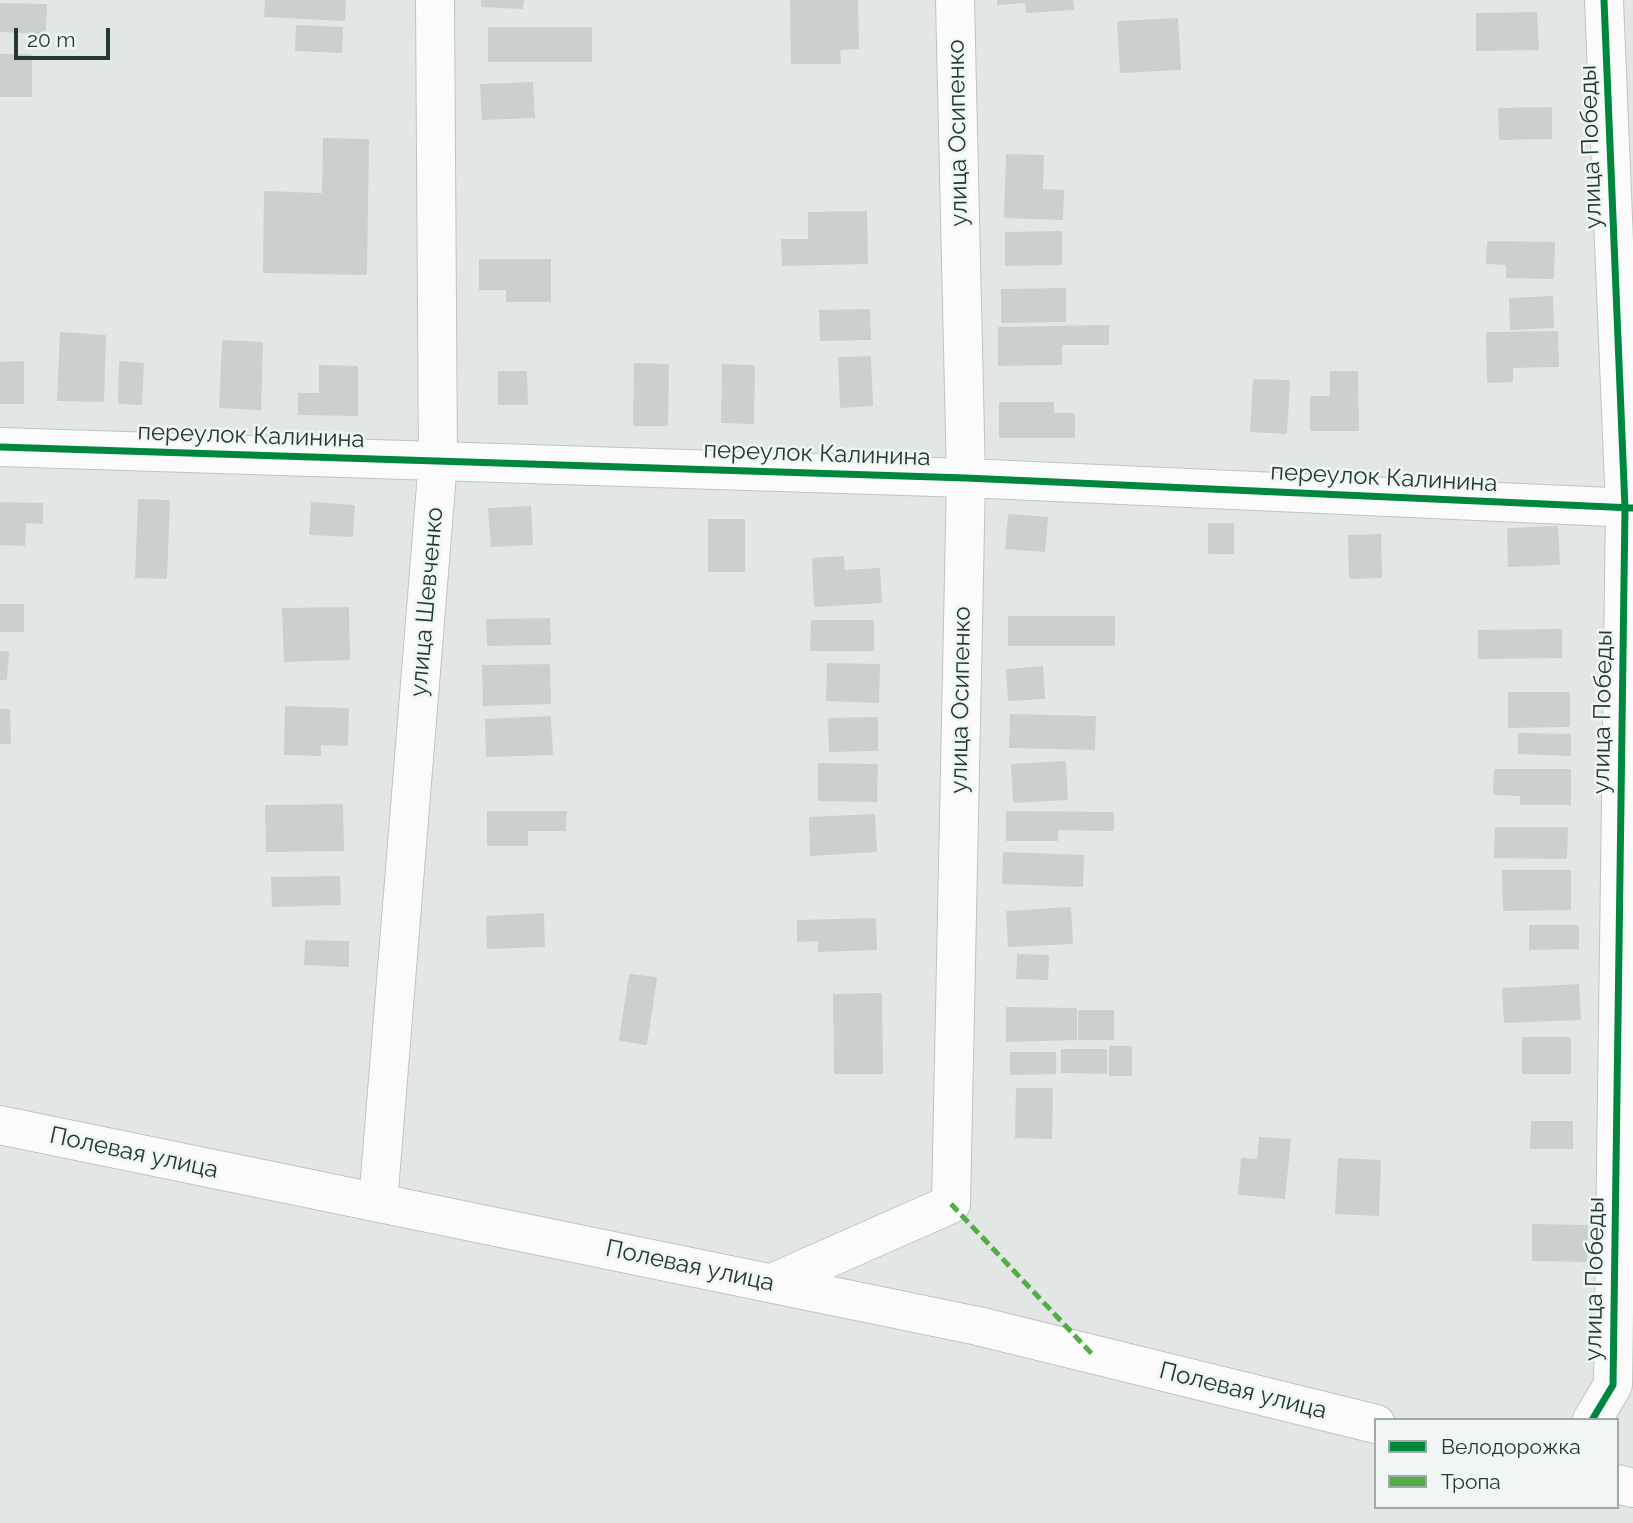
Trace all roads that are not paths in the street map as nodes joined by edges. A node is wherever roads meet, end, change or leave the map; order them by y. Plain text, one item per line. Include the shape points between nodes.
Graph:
1 (435, 0) edge
2 (956, 0) edge
3 (1604, 0) edge
4 (0, 447) edge
5 (438, 461) junction
6 (966, 478) junction
7 (1629, 508) edge
8 (0, 1125) edge
9 (378, 1203) junction
10 (772, 1283) junction
11 (1593, 1418) edge
12 (1374, 1424) edge

1 - 5 street, улица Шевченко
2 - 6 street, улица Осипенко
3 - 7 street, улица Победы
4 - 5 street, переулок Калинина
5 - 6 street, переулок Калинина
5 - 9 street, улица Шевченко
6 - 7 street, переулок Калинина
6 - 10 street, улица Осипенко via 951,1204
7 - 11 street, улица Победы via 1613,1384
8 - 9 street, Полевая улица
9 - 10 street, Полевая улица
10 - 12 street, Полевая улица via 978,1326

